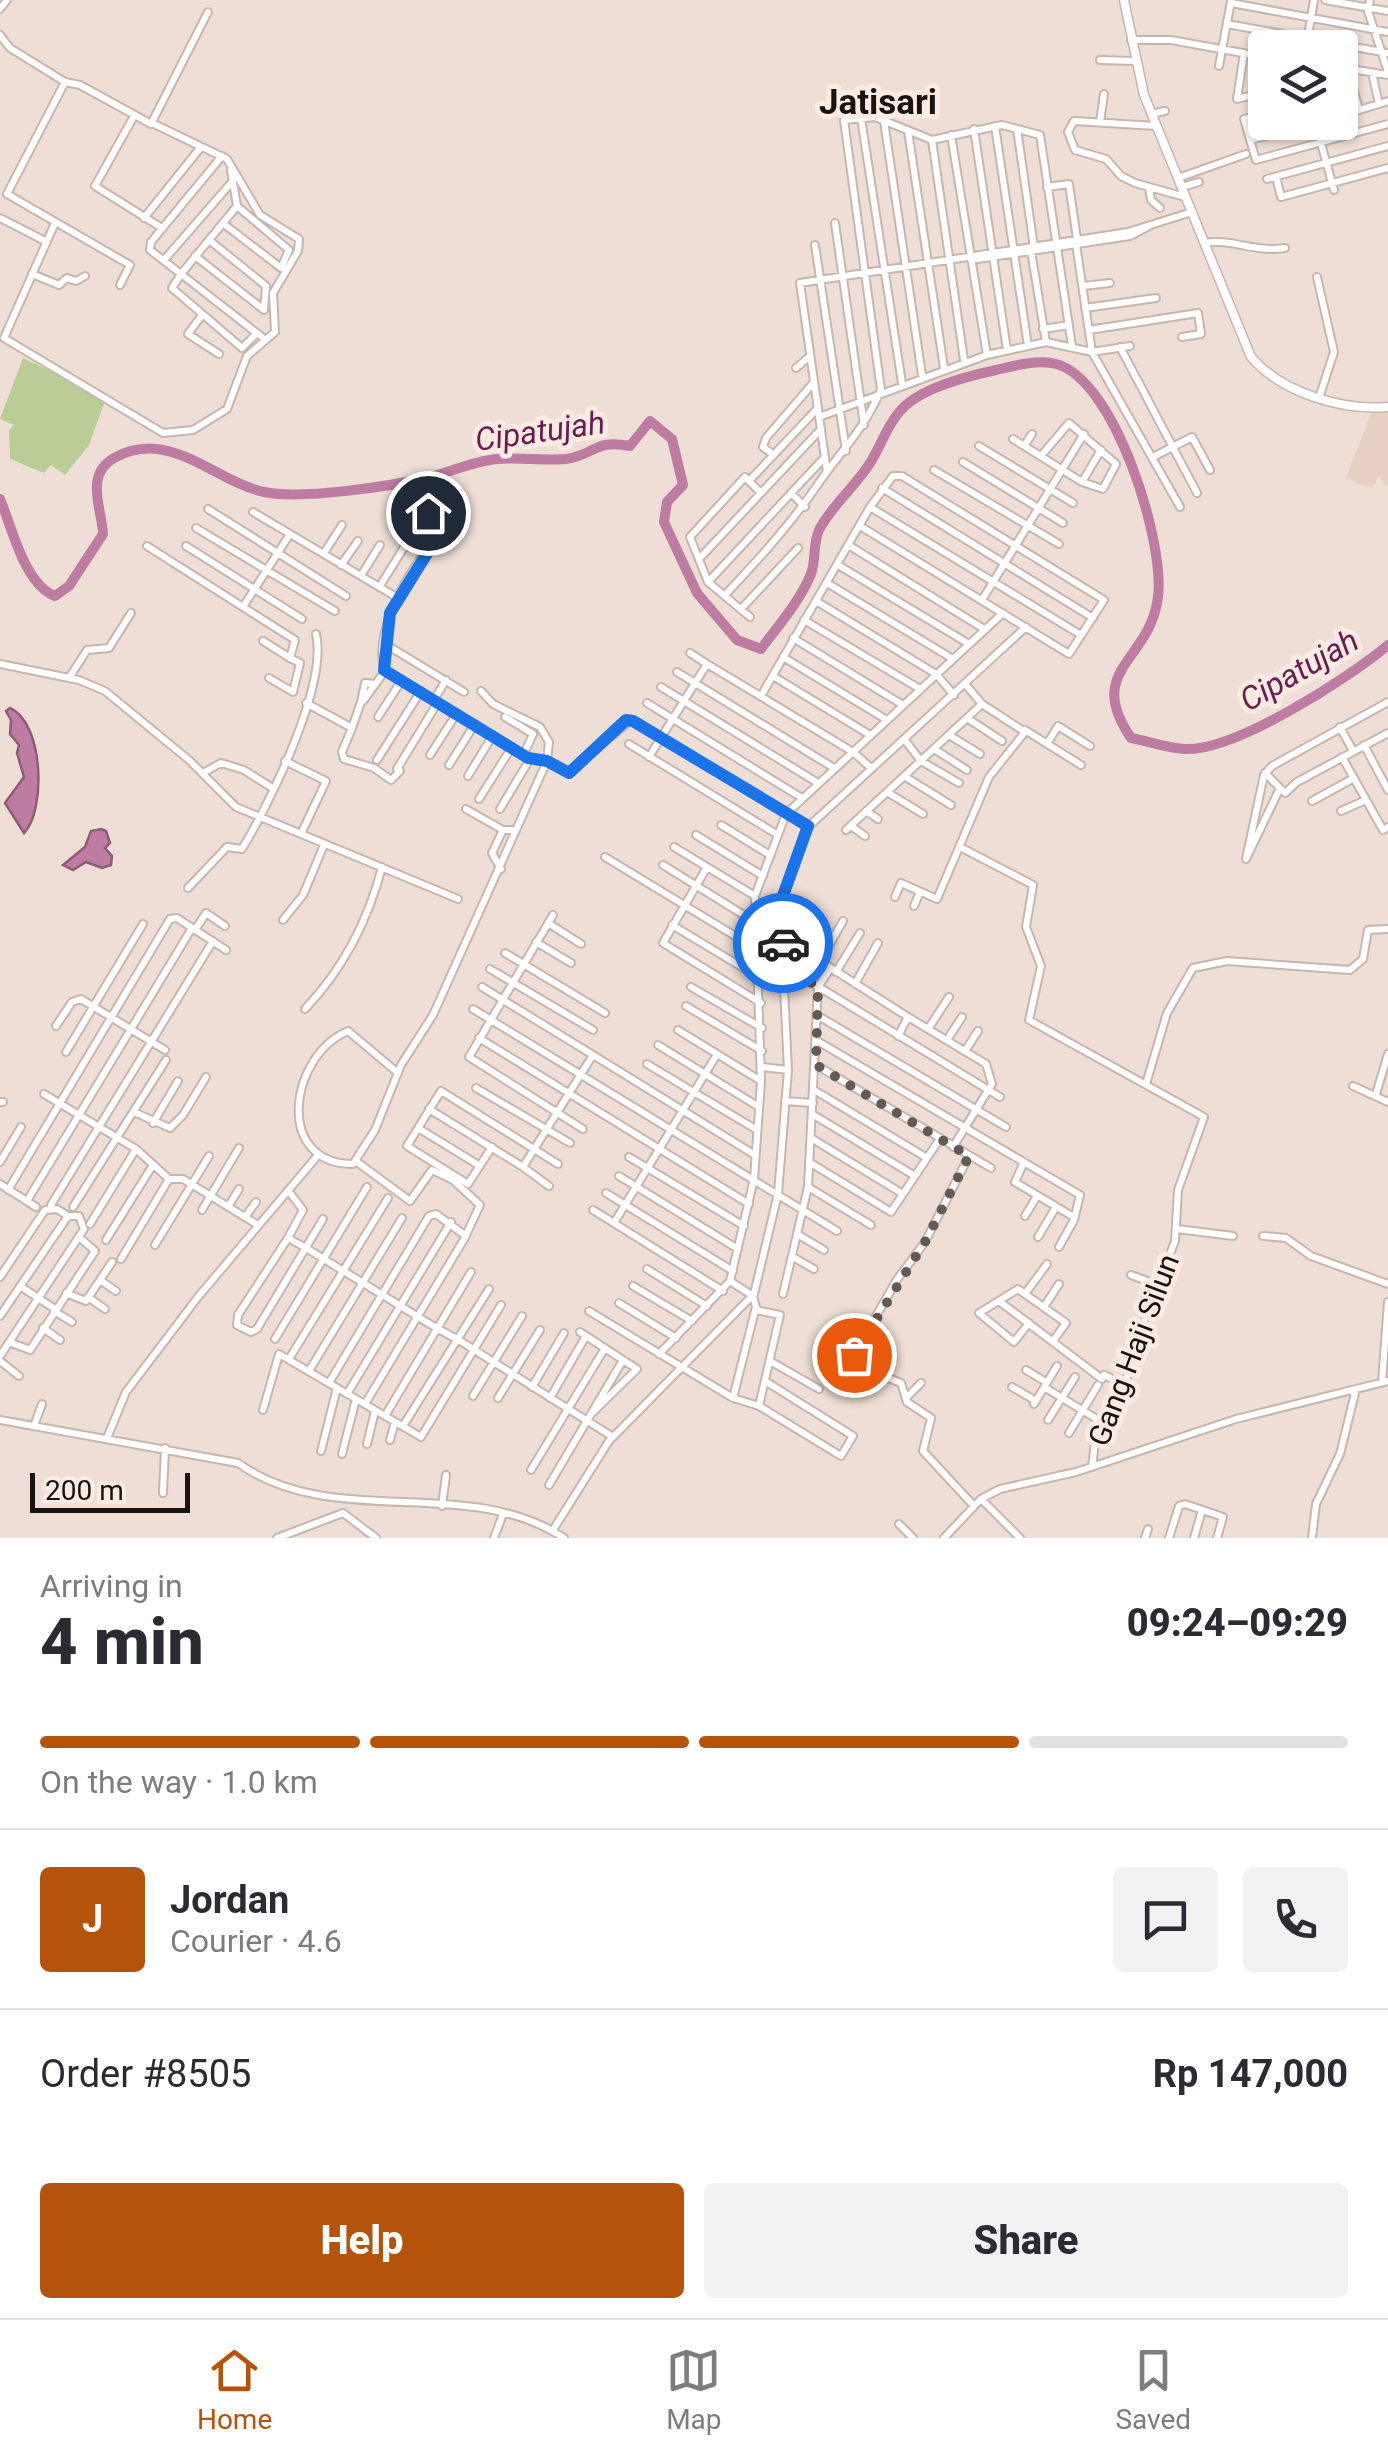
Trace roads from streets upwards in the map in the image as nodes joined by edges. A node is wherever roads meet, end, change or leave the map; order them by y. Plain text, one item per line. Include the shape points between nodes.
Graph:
1 (8, 0) edge
2 (1124, 0) edge
3 (1314, 0) edge
4 (1326, 0) edge
5 (1231, 2) edge
6 (1369, 4) edge
7 (0, 9) edge
8 (1388, 11) edge
9 (208, 12) dead end
10 (1311, 18) junction
11 (1227, 24) junction
12 (1251, 30) edge
13 (1309, 30) edge
14 (1374, 30) junction
15 (1388, 32) edge
16 (0, 35) edge
17 (1131, 40) junction
18 (1222, 49) junction
19 (1358, 50) edge
20 (1244, 53) junction
21 (1385, 53) edge
22 (1248, 54) edge
23 (1100, 60) dead end
24 (1136, 62) junction
25 (1219, 66) dead end
26 (1358, 71) edge
27 (1372, 73) junction
28 (1388, 74) edge
29 (65, 82) junction
30 (1104, 94) dead end
31 (1248, 97) edge
32 (1388, 101) edge
33 (1379, 104) junction
34 (1358, 107) edge
35 (1359, 110) joint
36 (1165, 111) dead end
37 (1151, 114) junction
38 (134, 116) junction
39 (861, 118) junction
40 (884, 120) junction
41 (1100, 122) junction
42 (152, 123) junction
43 (1388, 124) edge
44 (995, 126) junction
45 (1156, 126) junction
46 (974, 129) junction
47 (1017, 129) junction
48 (908, 130) junction
49 (951, 134) junction
50 (932, 140) junction
51 (1250, 140) edge
52 (1320, 140) edge
53 (1321, 144) junction
54 (1388, 146) edge
55 (202, 147) junction
56 (1246, 154) dead end
57 (222, 156) junction
58 (1327, 164) junction
59 (231, 166) junction
60 (1388, 169) edge
61 (232, 182) junction
62 (1199, 182) dead end
63 (1180, 183) junction
64 (1048, 187) junction
65 (1333, 187) junction
66 (1149, 188) junction
67 (1186, 197) junction
68 (237, 206) junction
69 (1160, 208) dead end
70 (1192, 212) junction
71 (0, 218) edge
72 (144, 218) junction
73 (55, 223) junction
74 (835, 223) dead end
75 (224, 224) junction
76 (162, 228) junction
77 (209, 240) junction
78 (47, 242) junction
79 (1076, 242) junction
80 (1204, 243) junction
81 (1056, 245) junction
82 (816, 246) dead end
83 (1286, 248) dead end
84 (1033, 249) junction
85 (1014, 251) junction
86 (993, 254) junction
87 (195, 256) junction
88 (971, 257) junction
89 (164, 260) junction
90 (949, 261) junction
91 (928, 264) junction
92 (907, 267) junction
93 (885, 270) junction
94 (864, 273) junction
95 (32, 274) junction
96 (181, 274) junction
97 (85, 276) dead end
98 (842, 277) junction
99 (1317, 278) dead end
100 (821, 280) junction
101 (1110, 283) dead end
102 (120, 286) dead end
103 (1083, 286) junction
104 (1156, 298) dead end
105 (1086, 308) junction
106 (202, 316) junction
107 (1069, 325) junction
108 (1044, 329) junction
109 (1089, 330) junction
110 (1182, 337) dead end
111 (1046, 342) junction
112 (1028, 346) junction
113 (1072, 346) junction
114 (1130, 346) dead end
115 (1120, 347) junction
116 (1007, 350) junction
117 (1092, 352) junction
118 (219, 354) dead end
119 (986, 354) junction
120 (810, 356) junction
121 (964, 360) junction
122 (796, 368) dead end
123 (944, 368) junction
124 (922, 376) junction
125 (815, 381) junction
126 (902, 382) junction
127 (881, 390) junction
128 (860, 398) junction
129 (1319, 398) junction
130 (839, 407) junction
131 (1388, 407) edge
132 (818, 413) junction
133 (865, 428) junction
134 (820, 430) junction
135 (1032, 434) dead end
136 (1084, 434) junction
137 (1013, 439) dead end
138 (978, 446) dead end
139 (1024, 446) junction
140 (1173, 447) junction
141 (1101, 450) junction
142 (846, 451) junction
143 (774, 456) junction
144 (1040, 456) junction
145 (825, 457) junction
146 (1153, 457) junction
147 (963, 462) dead end
148 (1060, 468) junction
149 (934, 470) dead end
150 (1210, 470) dead end
151 (828, 473) junction
152 (750, 482) junction
153 (1082, 482) junction
154 (882, 488) junction
155 (1049, 488) junction
156 (1196, 492) dead end
157 (761, 493) junction
158 (791, 493) junction
159 (1073, 502) dead end
160 (870, 506) junction
161 (805, 507) junction
162 (1037, 507) junction
163 (1180, 507) dead end
164 (208, 509) dead end
165 (455, 510) dead end
166 (253, 512) dead end
167 (1063, 523) dead end
168 (1027, 524) junction
169 (342, 526) dead end
170 (444, 526) junction
171 (860, 526) junction
172 (196, 528) dead end
173 (290, 534) junction
174 (358, 541) dead end
175 (1015, 544) junction
176 (1060, 544) dead end
177 (380, 545) dead end
178 (147, 546) dead end
179 (186, 546) dead end
180 (850, 546) junction
181 (798, 548) dead end
182 (277, 552) junction
183 (324, 554) junction
184 (699, 559) junction
185 (1004, 562) junction
186 (838, 564) junction
187 (342, 565) junction
188 (268, 568) junction
189 (362, 574) junction
190 (771, 577) junction
191 (708, 582) junction
192 (992, 582) junction
193 (827, 583) junction
194 (780, 585) dead end
195 (380, 586) junction
196 (254, 588) junction
197 (756, 593) junction
198 (725, 595) junction
199 (346, 596) dead end
200 (398, 598) junction
201 (766, 600) dead end
202 (982, 600) junction
203 (816, 601) junction
204 (243, 607) junction
205 (742, 608) junction
206 (335, 611) dead end
207 (131, 613) dead end
208 (1003, 614) junction
209 (750, 616) dead end
210 (1093, 618) junction
211 (302, 619) dead end
212 (804, 620) junction
213 (1026, 627) junction
214 (984, 629) junction
215 (316, 634) dead end
216 (1082, 636) junction
217 (793, 638) junction
218 (262, 642) dead end
219 (384, 644) junction
220 (968, 644) junction
221 (690, 653) dead end
222 (783, 657) junction
223 (290, 658) junction
224 (953, 659) junction
225 (0, 664) edge
226 (707, 664) junction
227 (384, 670) junction
228 (677, 672) dead end
229 (936, 674) junction
230 (773, 676) junction
231 (69, 678) junction
232 (269, 678) dead end
233 (402, 680) junction
234 (446, 680) junction
235 (695, 683) junction
236 (966, 685) junction
237 (662, 687) dead end
238 (920, 689) junction
239 (421, 691) junction
240 (480, 691) dead end
241 (464, 692) dead end
242 (954, 695) junction
243 (762, 696) junction
244 (436, 701) junction
245 (684, 701) junction
246 (1388, 702) edge
247 (306, 703) junction
248 (647, 703) dead end
249 (982, 704) junction
250 (903, 705) junction
251 (457, 714) junction
252 (378, 717) dead end
253 (505, 717) dead end
254 (672, 718) junction
255 (967, 718) junction
256 (886, 720) junction
257 (475, 724) junction
258 (1340, 727) junction
259 (352, 728) junction
260 (1025, 730) junction
261 (949, 734) junction
262 (493, 735) junction
263 (870, 735) junction
264 (1387, 735) edge
265 (660, 737) junction
266 (904, 739) junction
267 (1002, 741) dead end
268 (629, 744) dead end
269 (1047, 744) junction
270 (1364, 745) junction
271 (1090, 746) dead end
272 (512, 747) junction
273 (934, 749) junction
274 (1353, 751) junction
275 (852, 752) junction
276 (980, 754) dead end
277 (430, 755) dead end
278 (649, 756) junction
279 (527, 757) junction
280 (1342, 757) junction
281 (377, 760) dead end
282 (921, 760) junction
283 (285, 761) junction
284 (547, 761) junction
285 (449, 765) dead end
286 (1081, 765) dead end
287 (834, 768) junction
288 (871, 768) junction
289 (968, 770) dead end
290 (203, 773) junction
291 (1266, 773) junction
292 (468, 776) dead end
293 (904, 776) junction
294 (1354, 778) junction
295 (818, 783) junction
296 (959, 783) dead end
297 (1280, 788) junction
298 (274, 789) junction
299 (1388, 790) edge
300 (887, 792) junction
301 (802, 798) junction
302 (479, 799) dead end
303 (1312, 800) dead end
304 (1366, 800) junction
305 (1273, 803) junction
306 (951, 805) dead end
307 (500, 809) dead end
308 (466, 810) dead end
309 (866, 811) junction
310 (1342, 811) dead end
311 (786, 814) junction
312 (922, 814) dead end
313 (1255, 815) junction
314 (262, 816) junction
315 (878, 819) dead end
316 (721, 824) dead end
317 (808, 826) junction
318 (1388, 828) edge
319 (503, 830) junction
320 (512, 830) junction
321 (301, 834) junction
322 (696, 835) dead end
323 (778, 835) junction
324 (865, 836) dead end
325 (324, 845) junction
326 (674, 846) dead end
327 (962, 848) junction
328 (770, 855) junction
329 (605, 857) dead end
330 (663, 865) dead end
331 (382, 867) junction
332 (707, 867) junction
333 (501, 870) junction
334 (762, 876) junction
335 (695, 885) junction
336 (188, 888) dead end
337 (920, 892) junction
338 (755, 896) junction
339 (895, 897) dead end
340 (458, 899) dead end
341 (683, 905) junction
342 (914, 906) dead end
343 (283, 920) dead end
344 (843, 921) dead end
345 (756, 923) junction
346 (143, 924) dead end
347 (225, 926) dead end
348 (672, 926) junction
349 (1388, 928) edge
350 (194, 929) junction
351 (860, 932) dead end
352 (213, 942) junction
353 (536, 942) junction
354 (878, 943) dead end
355 (581, 944) dead end
356 (226, 950) dead end
357 (758, 950) junction
358 (506, 953) dead end
359 (570, 963) dead end
360 (524, 964) junction
361 (786, 967) junction
362 (490, 969) dead end
363 (833, 970) junction
364 (760, 978) junction
365 (513, 982) junction
366 (854, 984) junction
367 (482, 987) dead end
368 (691, 987) dead end
369 (818, 987) junction
370 (949, 997) dead end
371 (502, 1000) junction
372 (761, 1003) junction
373 (94, 1006) junction
374 (686, 1006) dead end
375 (306, 1009) dead end
376 (474, 1009) dead end
377 (604, 1014) dead end
378 (819, 1016) junction
379 (908, 1017) junction
380 (962, 1017) dead end
381 (112, 1018) junction
382 (490, 1020) junction
383 (56, 1026) dead end
384 (762, 1028) junction
385 (928, 1029) junction
386 (132, 1030) junction
387 (594, 1030) dead end
388 (678, 1030) dead end
389 (978, 1031) dead end
390 (898, 1036) junction
391 (479, 1038) junction
392 (947, 1040) junction
393 (151, 1042) junction
394 (819, 1042) junction
395 (658, 1045) dead end
396 (165, 1050) dead end
397 (965, 1051) junction
398 (66, 1052) dead end
399 (762, 1052) junction
400 (593, 1054) junction
401 (1388, 1054) edge
402 (716, 1056) junction
403 (166, 1060) dead end
404 (647, 1064) dead end
405 (816, 1065) junction
406 (762, 1066) junction
407 (788, 1070) junction
408 (398, 1072) junction
409 (582, 1074) junction
410 (704, 1074) junction
411 (206, 1077) dead end
412 (178, 1081) dead end
413 (761, 1081) junction
414 (1146, 1084) junction
415 (1354, 1086) dead end
416 (476, 1088) dead end
417 (813, 1089) junction
418 (988, 1090) junction
419 (693, 1092) junction
420 (44, 1094) dead end
421 (570, 1094) junction
422 (1376, 1094) junction
423 (1000, 1096) dead end
424 (784, 1101) junction
425 (1388, 1102) edge
426 (813, 1103) junction
427 (61, 1104) junction
428 (759, 1106) junction
429 (430, 1109) junction
430 (682, 1109) junction
431 (976, 1110) junction
432 (134, 1112) junction
433 (558, 1112) junction
434 (812, 1114) junction
435 (81, 1115) junction
436 (152, 1123) junction
437 (100, 1126) junction
438 (21, 1127) dead end
439 (1006, 1127) dead end
440 (418, 1128) junction
441 (583, 1129) dead end
442 (548, 1130) junction
443 (671, 1130) junction
444 (757, 1130) junction
445 (964, 1130) junction
446 (118, 1138) junction
447 (811, 1138) junction
448 (939, 1140) junction
449 (570, 1143) dead end
450 (492, 1147) junction
451 (953, 1147) junction
452 (239, 1148) dead end
453 (536, 1148) junction
454 (136, 1149) junction
455 (659, 1149) junction
456 (320, 1154) junction
457 (756, 1155) junction
458 (209, 1156) dead end
459 (969, 1156) junction
460 (629, 1157) dead end
461 (927, 1158) junction
462 (357, 1160) junction
463 (0, 1162) edge
464 (809, 1162) junction
465 (1024, 1162) junction
466 (558, 1164) dead end
467 (153, 1165) junction
468 (480, 1166) junction
469 (523, 1167) junction
470 (648, 1167) junction
471 (991, 1168) dead end
472 (619, 1176) dead end
473 (914, 1176) junction
474 (170, 1180) junction
475 (754, 1180) junction
476 (0, 1184) edge
477 (191, 1185) junction
478 (549, 1186) dead end
479 (636, 1186) junction
480 (367, 1187) dead end
481 (808, 1187) junction
482 (239, 1189) dead end
483 (8, 1190) junction
484 (606, 1192) dead end
485 (290, 1193) junction
486 (778, 1194) junction
487 (903, 1194) junction
488 (209, 1196) junction
489 (1038, 1196) junction
490 (388, 1198) dead end
491 (28, 1201) junction
492 (256, 1202) dead end
493 (749, 1204) junction
494 (51, 1205) dead end
495 (625, 1205) junction
496 (36, 1206) dead end
497 (73, 1207) dead end
498 (228, 1207) junction
499 (1056, 1207) junction
500 (202, 1210) dead end
501 (593, 1210) dead end
502 (805, 1211) junction
503 (68, 1216) junction
504 (1025, 1216) dead end
505 (1072, 1216) junction
506 (245, 1217) junction
507 (402, 1218) dead end
508 (323, 1219) dead end
509 (451, 1222) junction
510 (614, 1223) junction
511 (90, 1224) dead end
512 (258, 1225) junction
513 (744, 1226) junction
514 (871, 1226) dead end
515 (1177, 1229) junction
516 (837, 1231) dead end
517 (798, 1234) junction
518 (466, 1236) junction
519 (1233, 1236) dead end
520 (1263, 1236) dead end
521 (80, 1237) junction
522 (1038, 1237) dead end
523 (288, 1238) junction
524 (106, 1240) dead end
525 (155, 1245) dead end
526 (1059, 1247) dead end
527 (306, 1248) junction
528 (738, 1249) junction
529 (824, 1250) dead end
530 (793, 1257) junction
531 (324, 1259) junction
532 (1047, 1264) dead end
533 (647, 1268) dead end
534 (814, 1269) dead end
535 (344, 1271) junction
536 (733, 1271) junction
537 (472, 1272) dead end
538 (1131, 1275) dead end
539 (0, 1277) edge
540 (100, 1280) junction
541 (730, 1281) junction
542 (363, 1283) junction
543 (1059, 1284) dead end
544 (1388, 1284) edge
545 (1158, 1285) junction
546 (20, 1286) junction
547 (633, 1286) dead end
548 (489, 1289) dead end
549 (116, 1291) dead end
550 (722, 1291) junction
551 (66, 1293) junction
552 (784, 1294) dead end
553 (1024, 1294) junction
554 (383, 1295) junction
555 (753, 1296) junction
556 (88, 1297) junction
557 (38, 1298) junction
558 (998, 1301) junction
559 (619, 1302) dead end
560 (1388, 1302) edge
561 (502, 1305) dead end
562 (707, 1306) junction
563 (402, 1307) junction
564 (1044, 1307) junction
565 (105, 1309) dead end
566 (55, 1310) junction
567 (756, 1310) junction
568 (589, 1311) dead end
569 (0, 1316) edge
570 (522, 1316) dead end
571 (419, 1317) junction
572 (72, 1322) dead end
573 (692, 1322) junction
574 (1029, 1323) junction
575 (43, 1328) junction
576 (438, 1329) junction
577 (540, 1330) dead end
578 (564, 1334) dead end
579 (676, 1338) junction
580 (457, 1339) junction
581 (60, 1340) dead end
582 (275, 1340) dead end
583 (1053, 1341) junction
584 (9, 1342) junction
585 (605, 1348) junction
586 (476, 1352) junction
587 (658, 1354) junction
588 (0, 1359) edge
589 (289, 1360) junction
590 (623, 1360) junction
591 (770, 1361) junction
592 (492, 1363) junction
593 (1057, 1366) dead end
594 (681, 1370) junction
595 (1026, 1370) dead end
596 (309, 1371) junction
597 (19, 1376) dead end
598 (511, 1376) junction
599 (1075, 1377) dead end
600 (765, 1381) junction
601 (921, 1382) dead end
602 (1385, 1382) edge
603 (333, 1385) junction
604 (1045, 1385) junction
605 (1098, 1385) dead end
606 (532, 1387) junction
607 (1012, 1387) dead end
608 (1126, 1387) junction
609 (1356, 1389) junction
610 (819, 1390) dead end
611 (347, 1394) junction
612 (472, 1396) dead end
613 (356, 1398) junction
614 (498, 1398) dead end
615 (550, 1398) junction
616 (734, 1398) junction
617 (1062, 1398) junction
618 (905, 1399) junction
619 (42, 1404) dead end
620 (365, 1404) junction
621 (759, 1406) junction
622 (568, 1409) junction
623 (263, 1410) dead end
624 (376, 1410) junction
625 (1082, 1410) junction
626 (385, 1416) junction
627 (589, 1417) junction
628 (0, 1420) edge
629 (1048, 1420) dead end
630 (399, 1424) junction
631 (1105, 1424) junction
632 (34, 1426) junction
633 (412, 1433) junction
634 (1069, 1433) dead end
635 (613, 1436) junction
636 (108, 1438) junction
637 (390, 1440) dead end
638 (366, 1444) dead end
639 (410, 1444) dead end
640 (165, 1448) junction
641 (321, 1450) dead end
642 (342, 1454) dead end
643 (1092, 1467) junction
644 (531, 1470) dead end
645 (446, 1475) dead end
646 (549, 1485) dead end
647 (164, 1493) dead end
648 (348, 1498) junction
649 (981, 1499) junction
650 (442, 1506) junction
651 (974, 1506) junction
652 (1202, 1510) junction
653 (343, 1513) junction
654 (503, 1514) junction
655 (899, 1524) dead end
656 (1148, 1528) dead end
657 (553, 1530) junction
658 (562, 1537) edge
659 (277, 1538) edge
660 (376, 1538) edge
661 (494, 1538) edge
662 (913, 1538) edge
663 (944, 1538) edge
664 (1020, 1538) edge
665 (1145, 1538) edge
666 (1169, 1538) edge
667 (1194, 1538) edge
668 (1217, 1538) edge
669 (1312, 1538) edge

1 - 7 street
2 - 17 street
3 - 10 street
4 - 6 street
5 - 10 street
5 - 11 street
6 - 8 street
6 - 14 street
9 - 42 street
10 - 13 street
10 - 14 street
11 - 12 street
11 - 18 street
14 - 15 street
14 - 21 street
16 - 29 street via 8,47
17 - 18 street
17 - 24 street
18 - 20 street
18 - 25 street
19 - 21 street
20 - 22 street
20 - 31 street via 1238,100
21 - 28 street
23 - 24 street
24 - 37 street
26 - 27 street
27 - 28 street
27 - 33 street
29 - 38 street
29 - 73 street via 7,194
30 - 41 street
32 - 33 street
33 - 35 street
34 - 35 street
36 - 37 street
37 - 45 street
38 - 42 street
38 - 72 street via 95,184
39 - 40 street
39 - 93 street
39 - 94 street via 842,123
40 - 48 street
40 - 92 street
41 - 45 street
41 - 66 street via 1070,122 1074,149 1106,159 1121,176
42 - 55 street
43 - 53 street
44 - 46 street
44 - 47 street
44 - 85 street
45 - 63 street
46 - 49 street
46 - 86 street
47 - 64 street via 1040,136
47 - 84 street
48 - 50 street
48 - 91 street
49 - 50 street
49 - 88 street
50 - 90 street
51 - 53 street via 1256,160
52 - 53 street
53 - 58 street
54 - 58 street
55 - 57 street
55 - 72 street
56 - 63 street
57 - 59 street
57 - 76 street
58 - 65 street
58 - 65 street via 1272,178 1282,197
59 - 61 street
59 - 95 street via 260,215 296,235 300,247 274,293 275,332 248,356 230,407 198,428 157,431 4,338
60 - 65 street
61 - 68 street
61 - 89 street
62 - 63 street
63 - 67 street
64 - 79 street via 1069,184
64 - 81 street
66 - 67 street
66 - 69 street
67 - 70 street
68 - 75 street
68 - 75 street via 289,250 281,268
70 - 79 street
70 - 80 street
71 - 78 street
72 - 76 street
73 - 78 street
73 - 102 street via 130,265
74 - 98 street
75 - 77 street
76 - 89 street via 148,246
77 - 87 street
77 - 87 street via 266,286 264,310
78 - 95 street
79 - 81 street
79 - 103 street
80 - 83 street
80 - 129 street via 1252,357
81 - 84 street
81 - 107 street
82 - 100 street
84 - 85 street
84 - 108 street
85 - 86 street
85 - 112 street
86 - 88 street
86 - 116 street
87 - 96 street
88 - 90 street
88 - 119 street
89 - 96 street
90 - 91 street
90 - 121 street
91 - 92 street
91 - 123 street
92 - 93 street
92 - 124 street
93 - 94 street
93 - 126 street
94 - 98 street
94 - 127 street
95 - 97 street via 57,284
96 - 106 street via 172,290
96 - 106 street via 259,335 242,348
98 - 100 street
98 - 128 street
99 - 129 street via 1334,352
100 - 120 street via 800,283
100 - 130 street
101 - 103 street
103 - 105 street
104 - 105 street
105 - 109 street
106 - 118 street via 188,334
107 - 108 street
107 - 113 street
108 - 111 street
109 - 110 street via 1198,313 1202,334
109 - 117 street
111 - 112 street
111 - 113 street
112 - 116 street
113 - 117 street
114 - 115 street
115 - 117 street
115 - 140 street
116 - 119 street
117 - 146 street
119 - 121 street
120 - 122 street
120 - 125 street
121 - 123 street
123 - 124 street
124 - 126 street
125 - 132 street
125 - 143 street via 772,427 764,447
126 - 127 street
127 - 128 street
127 - 133 street
128 - 130 street
128 - 133 street
129 - 131 street
130 - 132 street
130 - 142 street
132 - 134 street
132 - 143 street
133 - 142 street
134 - 145 street
134 - 157 street
135 - 139 street
136 - 141 street
136 - 144 street via 1066,423
136 - 148 street
137 - 139 street
138 - 155 street
139 - 144 street
140 - 146 street
140 - 150 street via 1192,437
140 - 156 street
141 - 153 street
141 - 153 street via 1116,466 1104,488
142 - 151 street
143 - 152 street
144 - 148 street
145 - 151 street
145 - 158 street
146 - 163 street
147 - 162 street
148 - 153 street
148 - 155 street
149 - 168 street
151 - 161 street
152 - 157 street
152 - 184 street via 745,478 690,537
154 - 160 street
154 - 175 street via 902,476
154 - 185 street
155 - 159 street
155 - 162 street
157 - 184 street
158 - 161 street
158 - 191 street
160 - 171 street
160 - 192 street
161 - 198 street
162 - 167 street
162 - 168 street
164 - 182 street
165 - 170 street
166 - 173 street
168 - 175 street
168 - 176 street
169 - 183 street
170 - 195 street via 424,514
170 - 200 street
171 - 180 street
171 - 202 street
172 - 188 street
173 - 182 street
173 - 183 street
174 - 187 street
175 - 185 street
175 - 210 street via 1104,598
177 - 189 street
178 - 204 street
179 - 196 street
180 - 186 street
180 - 214 street
181 - 190 street
182 - 188 street
182 - 199 street
183 - 187 street
184 - 191 street
185 - 192 street
185 - 210 street
186 - 193 street
186 - 220 street
187 - 189 street
188 - 196 street
188 - 206 street
189 - 195 street
190 - 194 street
190 - 197 street
191 - 198 street
192 - 202 street
192 - 216 street
193 - 203 street
193 - 224 street
195 - 200 street
196 - 204 street
196 - 211 street
197 - 201 street
197 - 205 street
198 - 205 street
200 - 219 street
202 - 208 street
203 - 212 street
203 - 229 street
204 - 223 street via 295,640
205 - 209 street
207 - 231 street via 109,648 87,650
208 - 213 street
208 - 214 street
210 - 216 street
212 - 217 street
212 - 238 street
213 - 216 street via 1070,654
213 - 236 street
214 - 220 street
215 - 247 street via 320,660
217 - 222 street
217 - 250 street
218 - 223 street
219 - 227 street
219 - 234 street
220 - 224 street
221 - 226 street
222 - 230 street
222 - 256 street
223 - 232 street via 300,662 294,692
224 - 229 street
225 - 231 street
226 - 235 street
226 - 243 street
227 - 233 street
227 - 259 street
228 - 235 street
229 - 238 street
229 - 242 street
230 - 243 street
230 - 263 street
231 - 290 street via 114,696
233 - 239 street
233 - 252 street
234 - 241 street
234 - 244 street
235 - 245 street
235 - 287 street
236 - 242 street
236 - 249 street
237 - 245 street
238 - 250 street
239 - 244 street
239 - 281 street
240 - 284 street via 540,726 549,742
242 - 266 street
243 - 275 street
244 - 251 street
244 - 259 street via 391,780 344,759
245 - 254 street
245 - 295 street
246 - 258 street
247 - 259 street
247 - 283 street
248 - 254 street
249 - 255 street
249 - 260 street
250 - 256 street
251 - 257 street
251 - 277 street
253 - 279 street via 533,734
254 - 265 street
254 - 301 street
255 - 261 street
255 - 267 street
256 - 263 street
257 - 262 street
257 - 285 street
258 - 274 street
258 - 291 street
260 - 269 street
260 - 327 street via 989,776
261 - 273 street
261 - 276 street
262 - 272 street
262 - 292 street
263 - 275 street
264 - 270 street
265 - 278 street
265 - 284 street via 628,720 570,773
265 - 311 street
266 - 282 street
266 - 288 street
268 - 278 street
269 - 271 street via 1058,726
269 - 286 street
270 - 274 street
270 - 299 street
272 - 279 street
272 - 302 street
273 - 282 street
273 - 289 street
274 - 280 street
275 - 287 street
275 - 288 street
278 - 323 street
279 - 284 street
279 - 307 street
280 - 294 street
280 - 297 street via 1285,793
282 - 293 street
282 - 296 street
283 - 298 street
283 - 321 street via 326,781
284 - 320 street
287 - 295 street
288 - 317 street
290 - 298 street via 221,763
290 - 314 street via 234,806
291 - 297 street
291 - 313 street
293 - 300 street
293 - 306 street
294 - 303 street
294 - 304 street
295 - 301 street
297 - 305 street
298 - 314 street
300 - 309 street
300 - 312 street
301 - 311 street
304 - 310 street
304 - 318 street via 1383,830
305 - 313 street
305 - 313 street via 1246,858
308 - 319 street
309 - 315 street
309 - 324 street via 848,828
311 - 317 street
311 - 323 street
314 - 321 street
314 - 336 street via 242,849 227,847
316 - 328 street
317 - 361 street via 780,904
319 - 320 street
319 - 333 street via 492,853
320 - 333 street
321 - 325 street
322 - 334 street
323 - 328 street
325 - 331 street
325 - 343 street via 303,895
326 - 332 street
327 - 337 street via 937,899
327 - 414 street via 1033,885 1026,927 1041,966 1029,1020
328 - 334 street
329 - 341 street
330 - 335 street
331 - 340 street
331 - 375 street via 355,942
332 - 335 street
332 - 338 street
333 - 408 street
334 - 338 street
335 - 341 street
335 - 345 street
337 - 339 street via 901,883
337 - 342 street
338 - 345 street
341 - 348 street
341 - 357 street
344 - 363 street via 820,960
345 - 357 street
346 - 373 street
347 - 350 street via 206,913
348 - 364 street
348 - 372 street via 663,944
349 - 414 street via 1368,930 1360,964 1350,970 1227,961 1193,968 1167,1013
350 - 352 street
350 - 381 street via 170,919
350 - 386 street
351 - 363 street
352 - 356 street
352 - 393 street
353 - 355 street via 550,919
353 - 359 street
353 - 360 street
354 - 366 street
357 - 361 street
357 - 364 street
358 - 360 street
360 - 365 street
360 - 377 street
361 - 369 street
361 - 407 street
362 - 365 street
363 - 366 street
363 - 369 street
364 - 372 street
365 - 371 street
365 - 387 street
366 - 379 street
367 - 371 street
368 - 384 street
369 - 378 street
369 - 390 street
370 - 385 street
371 - 382 street
371 - 400 street
372 - 384 street
373 - 381 street
373 - 383 street via 76,999
373 - 398 street
374 - 399 street
376 - 382 street
378 - 394 street
378 - 431 street
379 - 385 street
379 - 390 street
380 - 392 street
381 - 386 street
381 - 427 street
382 - 391 street
382 - 409 street
384 - 399 street
385 - 392 street
386 - 393 street
386 - 435 street
388 - 402 street
389 - 397 street
390 - 418 street
391 - 421 street
391 - 433 street via 470,1060
392 - 397 street
393 - 396 street
393 - 437 street
394 - 405 street
394 - 445 street
395 - 410 street
397 - 418 street via 990,1069
399 - 406 street
400 - 409 street
400 - 430 street
401 - 422 street
402 - 410 street
402 - 413 street
403 - 432 street
404 - 419 street
405 - 417 street
405 - 448 street
406 - 407 street
406 - 413 street
407 - 424 street
408 - 456 street via 348,1031 310,1064 300,1086 298,1123
408 - 462 street
409 - 421 street
409 - 443 street
410 - 419 street
410 - 428 street
411 - 436 street via 177,1122 166,1128
412 - 436 street
413 - 428 street
414 - 515 street, Gang Haji Silun via 1204,1119 1178,1190
415 - 422 street
416 - 442 street
417 - 426 street
417 - 461 street
418 - 423 street
418 - 431 street
419 - 430 street
419 - 444 street
420 - 427 street
421 - 433 street
421 - 455 street
422 - 425 street
424 - 426 street
424 - 486 street
426 - 434 street
427 - 435 street
427 - 483 street
428 - 444 street
429 - 440 street
429 - 450 street
429 - 453 street via 440,1090
430 - 443 street
430 - 457 street
431 - 439 street
431 - 445 street
432 - 436 street
432 - 446 street
433 - 441 street
433 - 442 street
434 - 447 street
434 - 473 street
435 - 437 street
435 - 491 street
437 - 446 street
437 - 494 street
438 - 463 street
440 - 468 street
440 - 468 street via 406,1146 468,1184
442 - 449 street
442 - 453 street
443 - 455 street
443 - 475 street
444 - 457 street
445 - 451 street
445 - 465 street
446 - 454 street
446 - 497 street
447 - 464 street
447 - 487 street
448 - 451 street
448 - 461 street
450 - 468 street
450 - 469 street
451 - 459 street
452 - 488 street
453 - 466 street
453 - 469 street
454 - 467 street
454 - 511 street
455 - 470 street
455 - 493 street
456 - 462 street via 346,1165
456 - 485 street
457 - 475 street
458 - 477 street
459 - 471 street
459 - 618 street via 854,1355 901,1383
460 - 470 street
461 - 473 street
462 - 518 street via 410,1201 432,1170 453,1180 480,1205
464 - 481 street
464 - 487 street via 891,1212
465 - 489 street via 1015,1182
465 - 505 street via 1080,1196
467 - 474 street
467 - 524 street
469 - 478 street
470 - 479 street
470 - 513 street
472 - 479 street
473 - 487 street
474 - 477 street
474 - 540 street
475 - 486 street
475 - 493 street
476 - 483 street
477 - 488 street
477 - 525 street
479 - 495 street
479 - 528 street
480 - 531 street
481 - 502 street
481 - 514 street
482 - 498 street
483 - 491 street
484 - 495 street
485 - 512 street
485 - 523 street via 302,1210
486 - 502 street
486 - 555 street
488 - 498 street
488 - 500 street
489 - 499 street
489 - 504 street
490 - 535 street
491 - 496 street
492 - 506 street
493 - 513 street
495 - 510 street
495 - 536 street
498 - 506 street
499 - 505 street
499 - 522 street
501 - 510 street
502 - 516 street
502 - 517 street
503 - 521 street via 84,1222
503 - 539 street via 45,1210
503 - 546 street
505 - 526 street
506 - 512 street
507 - 542 street
508 - 527 street
509 - 518 street
509 - 554 street via 428,1216
509 - 563 street
510 - 550 street
512 - 636 street via 126,1392
513 - 528 street
515 - 519 street
515 - 545 street, Gang Haji Silun
517 - 529 street
517 - 530 street
518 - 571 street
520 - 544 street via 1286,1238 1311,1256
521 - 551 street via 95,1251
521 - 557 street
523 - 527 street
523 - 527 street via 236,1319 238,1326 258,1330
527 - 531 street
528 - 536 street
530 - 534 street
530 - 552 street
531 - 535 street
531 - 582 street
532 - 553 street
533 - 562 street
535 - 542 street
535 - 589 street
536 - 541 street
537 - 576 street
538 - 545 street
540 - 549 street
540 - 556 street
541 - 550 street
541 - 555 street
542 - 554 street
542 - 596 street
543 - 564 street
545 - 608 street, Gang Haji Silun via 1129,1360
546 - 557 street
546 - 569 street
547 - 573 street
548 - 580 street
550 - 562 street
551 - 556 street via 82,1302
551 - 566 street
553 - 558 street via 1018,1289
553 - 564 street
554 - 563 street
554 - 603 street
555 - 567 street
555 - 594 street
556 - 565 street
557 - 566 street
557 - 584 street
558 - 574 street
558 - 574 street via 978,1312 1014,1342
559 - 579 street
560 - 602 street
561 - 586 street
562 - 573 street
563 - 571 street
563 - 611 street
564 - 583 street via 1066,1323
566 - 572 street
566 - 575 street
567 - 591 street via 780,1316
567 - 616 street
568 - 587 street
570 - 592 street
571 - 576 street
571 - 620 street
573 - 579 street
574 - 583 street
575 - 581 street
575 - 584 street via 28,1352
576 - 580 street
576 - 626 street
577 - 598 street
578 - 606 street
579 - 587 street
580 - 586 street
580 - 630 street
583 - 608 street via 1076,1363
584 - 588 street
585 - 590 street
585 - 615 street via 583,1334
585 - 622 street
586 - 592 street
586 - 633 street via 423,1436
587 - 594 street
588 - 597 street
589 - 596 street
589 - 623 street via 277,1354
590 - 627 street
590 - 627 street via 638,1370
591 - 600 street
591 - 610 street
592 - 598 street
592 - 612 street
593 - 604 street
594 - 616 street
594 - 635 street
595 - 604 street
596 - 603 street
598 - 606 street
598 - 614 street
599 - 617 street
600 - 621 street
600 - 621 street via 853,1436 841,1456
601 - 618 street
602 - 609 street
603 - 611 street
603 - 641 street
604 - 607 street via 1035,1403
604 - 617 street
605 - 625 street
606 - 615 street
608 - 631 street, Gang Haji Silun
609 - 643 street
609 - 669 street via 1340,1454 1316,1504
611 - 613 street
613 - 620 street
613 - 642 street
615 - 622 street
616 - 621 street
617 - 625 street
617 - 629 street
618 - 651 street via 932,1420 924,1452
619 - 632 street
620 - 624 street
622 - 627 street
622 - 644 street
624 - 626 street
624 - 638 street
625 - 631 street
625 - 634 street
626 - 630 street
627 - 635 street
627 - 646 street
628 - 632 street
630 - 633 street
630 - 637 street
631 - 643 street, Gang Haji Silun
632 - 636 street
633 - 639 street
635 - 657 street
636 - 640 street
640 - 647 street
640 - 648 street via 238,1463 291,1489
643 - 649 street
645 - 650 street
648 - 650 street
648 - 653 street
649 - 651 street
649 - 664 street
650 - 654 street
651 - 663 street
652 - 666 street via 1179,1506
652 - 667 street
652 - 668 street via 1223,1517
653 - 659 street
653 - 660 street
654 - 657 street
654 - 661 street
655 - 662 street
656 - 665 street
657 - 658 street

